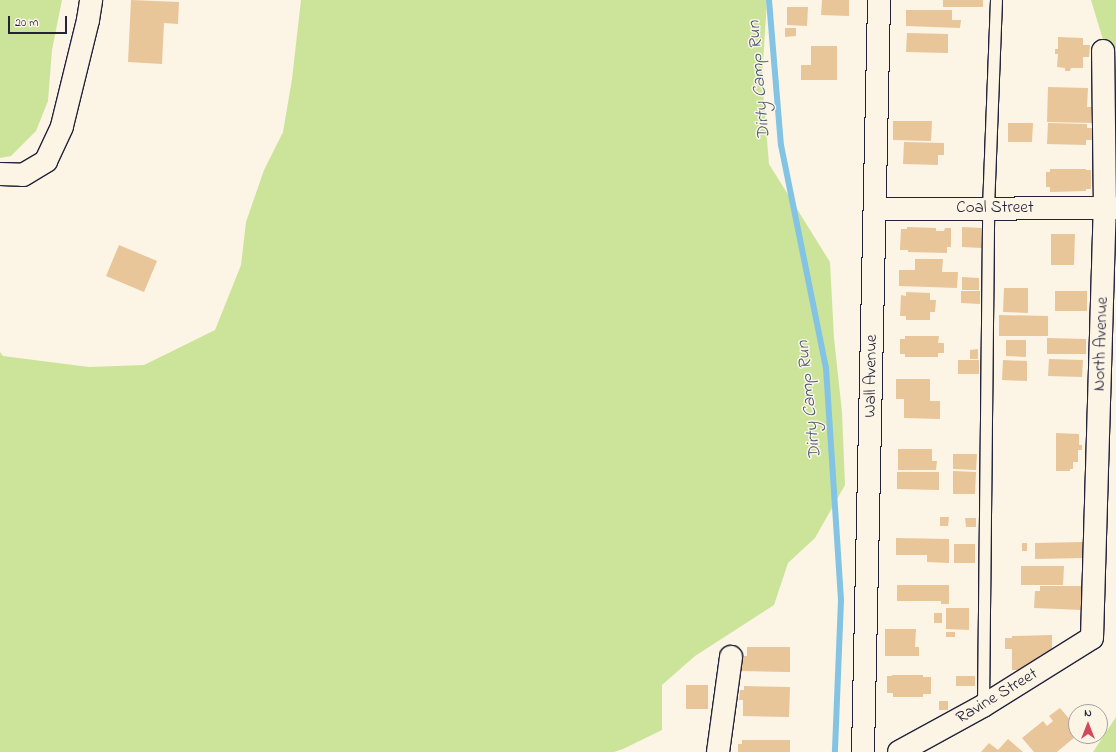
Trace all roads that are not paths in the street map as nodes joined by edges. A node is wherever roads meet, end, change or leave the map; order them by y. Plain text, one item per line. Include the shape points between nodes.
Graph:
1 (91, 0) edge
2 (879, 0) edge
3 (996, 0) edge
4 (1103, 51) dead end
5 (0, 174) edge
6 (988, 208) junction
7 (1110, 208) edge
8 (875, 209) junction
9 (1092, 638) joint
10 (731, 657) dead end
11 (983, 706) junction
12 (718, 752) edge
13 (863, 752) edge
14 (899, 752) edge

1 - 5 street via 62,126 46,161 23,175
2 - 8 street, Wall Avenue
3 - 6 lane
4 - 7 street, North Avenue
6 - 7 street, Coal Street
6 - 8 street, Coal Street
6 - 11 lane
7 - 9 street, North Avenue
8 - 13 street, Wall Avenue
9 - 11 street, Ravine Street
10 - 12 street
11 - 14 street, Ravine Street

